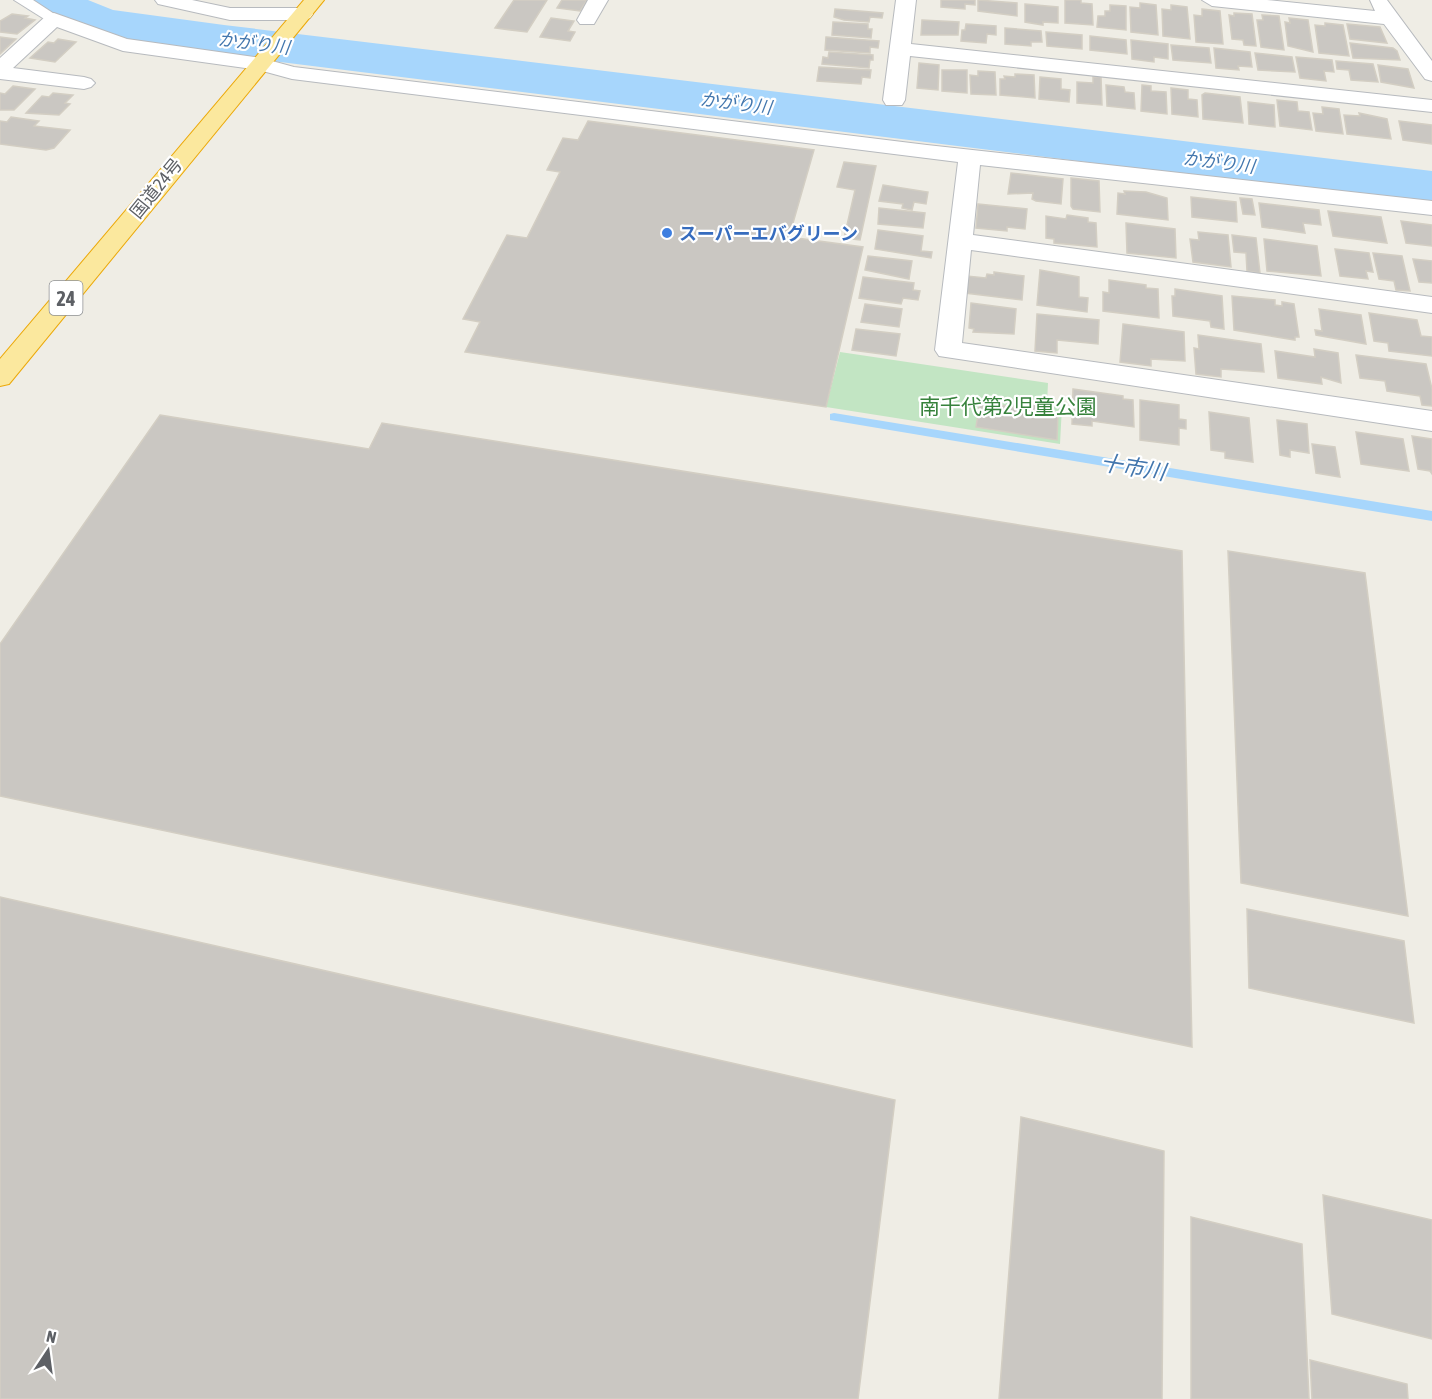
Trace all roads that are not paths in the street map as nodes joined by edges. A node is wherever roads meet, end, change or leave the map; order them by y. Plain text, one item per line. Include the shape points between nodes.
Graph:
1 (22, 0) edge
2 (165, 0) edge
3 (598, 0) edge
4 (906, 0) edge
5 (1212, 0) edge
6 (1377, 0) edge
7 (304, 12) edge
8 (54, 19) junction
9 (1390, 19) junction
10 (587, 20) dead end
11 (900, 49) junction
12 (263, 61) junction
13 (0, 69) edge
14 (0, 74) edge
15 (1432, 75) edge
16 (84, 83) dead end
17 (894, 100) dead end
18 (1432, 106) edge
19 (970, 155) junction
20 (1432, 208) edge
21 (960, 241) junction
22 (1432, 305) edge
23 (0, 377) edge
24 (1432, 421) edge

1 - 8 lane
2 - 7 street via 230,14
3 - 10 street
4 - 11 street
5 - 9 street
6 - 9 street
7 - 12 highway, 国道24号 / 24
8 - 12 street via 123,45
8 - 13 street
9 - 15 street
11 - 17 street
11 - 18 street
12 - 19 street via 292,73
12 - 23 highway, 国道24号 / 24
14 - 16 street
19 - 20 street
19 - 21 street
21 - 22 street
21 - 24 street via 948,350

